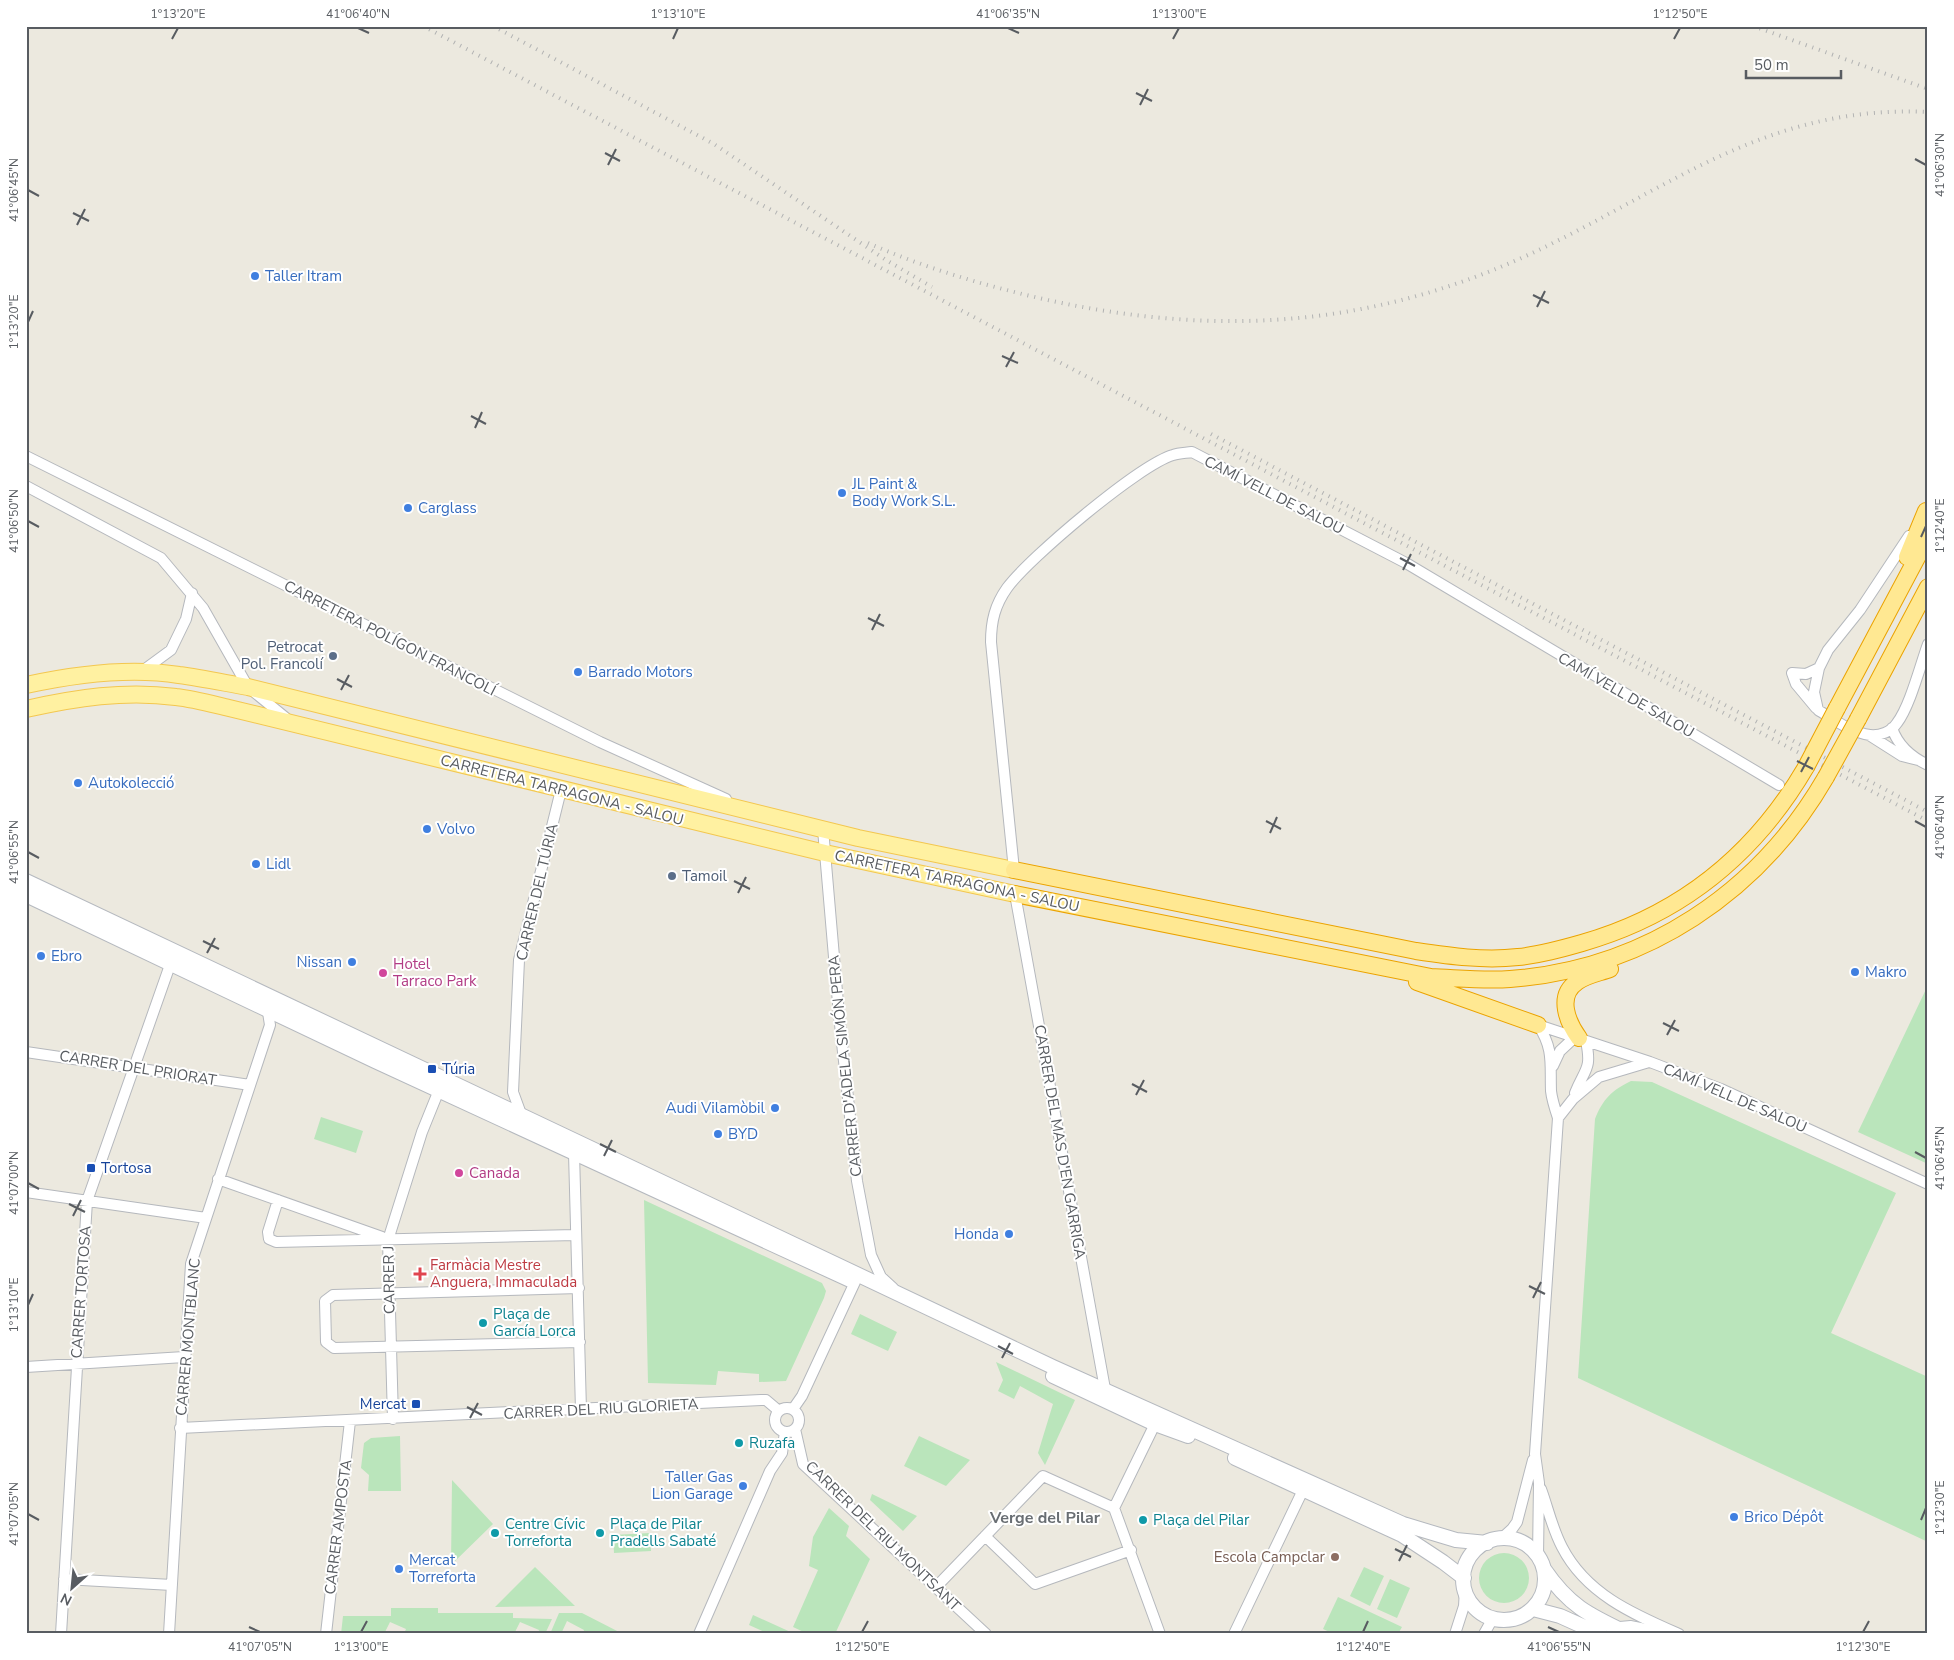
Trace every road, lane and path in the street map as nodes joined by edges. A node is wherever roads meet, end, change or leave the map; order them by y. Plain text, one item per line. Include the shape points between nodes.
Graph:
1 (26, 456) edge
2 (26, 486) edge
3 (1927, 509) edge
4 (1928, 537) edge
5 (1928, 587) edge
6 (192, 593) junction
7 (1928, 598) edge
8 (1889, 608) junction
9 (1900, 638) junction
10 (1928, 644) edge
11 (1819, 668) junction
12 (141, 672) junction
13 (26, 685) edge
14 (248, 688) junction
15 (26, 709) edge
16 (1818, 710) junction
17 (300, 727) junction
18 (1892, 728) junction
19 (1869, 735) junction
20 (1918, 760) junction
21 (1928, 765) edge
22 (1787, 785) junction
23 (561, 790) junction
24 (756, 813) junction
25 (823, 830) junction
26 (825, 853) junction
27 (1014, 870) junction
28 (26, 881) edge
29 (1015, 894) junction
30 (26, 895) edge
31 (1652, 943) junction
32 (1365, 964) junction
33 (170, 965) junction
34 (261, 993) junction
35 (269, 1011) junction
36 (1538, 1025) junction
37 (1580, 1038) junction
38 (26, 1052) edge
39 (1650, 1062) junction
40 (135, 1068) junction
41 (1552, 1069) junction
42 (250, 1086) junction
43 (438, 1090) junction
44 (1573, 1099) junction
45 (521, 1114) junction
46 (1558, 1118) junction
47 (574, 1153) junction
48 (218, 1179) junction
49 (1928, 1184) edge
50 (26, 1192) edge
51 (278, 1200) junction
52 (87, 1201) junction
53 (206, 1218) junction
54 (576, 1235) junction
55 (388, 1240) junction
56 (855, 1282) junction
57 (579, 1288) junction
58 (898, 1292) junction
59 (390, 1293) junction
60 (580, 1342) junction
61 (390, 1346) junction
62 (184, 1357) junction
63 (76, 1364) junction
64 (26, 1367) edge
65 (1106, 1389) junction
66 (793, 1409) junction
67 (581, 1410) junction
68 (779, 1411) junction
69 (393, 1419) junction
70 (350, 1421) junction
71 (1155, 1424) junction
72 (180, 1428) junction
73 (790, 1430) junction
74 (1535, 1454) junction
75 (1539, 1483) junction
76 (1303, 1490) junction
77 (1114, 1508) junction
78 (985, 1536) junction
79 (1501, 1539) junction
80 (1487, 1543) junction
81 (1131, 1550) junction
82 (1541, 1563) junction
83 (64, 1579) junction
84 (1464, 1583) junction
85 (172, 1585) junction
86 (936, 1587) junction
87 (1533, 1609) junction
88 (1493, 1618) junction
89 (1624, 1632) edge
90 (62, 1634) edge
91 (169, 1634) edge
92 (326, 1634) edge
93 (699, 1634) edge
94 (986, 1634) edge
95 (1160, 1634) edge
96 (1234, 1634) edge
97 (1455, 1634) edge
98 (1484, 1634) edge
99 (1600, 1634) edge
100 (1661, 1634) edge
101 (1679, 1634) edge

1 - 24 street, CARRETERA POLÍGON FRANCOLÍ via 600,742
2 - 6 street via 161,558
3 - 8 highway
3 - 11 street via 1860,610 1828,650
4 - 8 highway
5 - 9 highway
6 - 12 street via 186,618 171,650
6 - 14 street
7 - 9 highway
8 - 22 highway, CARRETERA TARRAGONA - SALOU, bridge via 1806,767
9 - 31 highway, CARRETERA TARRAGONA - SALOU, bridge via 1826,777 1795,825 1741,884 1689,922
10 - 18 street via 1904,711
11 - 16 street via 1814,692
11 - 16 street via 1806,674 1792,673 1796,684
12 - 13 main road, CARRETERA TARRAGONA - SALOU via 91,674
12 - 14 main road, CARRETERA TARRAGONA - SALOU via 178,674
14 - 17 street
14 - 24 main road, CARRETERA TARRAGONA - SALOU
15 - 17 main road, CARRETERA TARRAGONA - SALOU via 75,698 136,694 176,697
16 - 19 street via 1842,725
17 - 23 main road, CARRETERA TARRAGONA - SALOU
18 - 19 street via 1885,734
18 - 20 street via 1903,748
19 - 20 street via 1902,756
20 - 21 street
22 - 27 highway, CARRETERA TARRAGONA - SALOU via 1774,816 1732,862 1661,912 1616,933 1559,950 1520,957 1482,958 1416,951
22 - 27 street, CAMÍ VELL DE SALOU via 1406,563 1192,452 1173,455 1140,473 1078,522 1007,588 995,610 990,642
23 - 26 main road, CARRETERA TARRAGONA - SALOU
23 - 45 street, CARRER DEL TÚRIA via 519,960 513,1092
24 - 25 main road, CARRETERA TARRAGONA - SALOU
25 - 26 street, CARRER D'ADELA SIMÓN PERA
25 - 27 main road, CARRETERA TARRAGONA - SALOU
26 - 29 main road, CARRETERA TARRAGONA - SALOU
26 - 58 street, CARRER D'ADELA SIMÓN PERA via 838,1015 857,1180 871,1255 881,1276
28 - 34 main road
29 - 32 highway, CARRETERA TARRAGONA - SALOU
29 - 65 street, CARRER DEL MAS D'EN GARRIGA
30 - 33 main road
31 - 32 highway, CARRETERA TARRAGONA - SALOU via 1579,968 1510,979 1431,977
31 - 37 highway via 1626,963 1573,985 1566,998 1566,1014 1571,1028
32 - 36 highway
33 - 35 main road
33 - 40 street, CARRER TORTOSA
34 - 35 street, CARRER MONTBLANC
34 - 45 main road
35 - 42 street, CARRER MONTBLANC via 270,1025
35 - 43 main road
36 - 37 street, CAMÍ VELL DE SALOU
36 - 41 street via 1547,1038
37 - 39 street, CAMÍ VELL DE SALOU
37 - 41 street via 1560,1050
37 - 44 street via 1590,1058
38 - 40 street, CARRER DEL PRIORAT
39 - 44 street via 1599,1076
39 - 49 street, CAMÍ VELL DE SALOU via 1721,1089
40 - 42 street, CARRER DEL PRIORAT
40 - 52 street, CARRER TORTOSA
41 - 46 street via 1551,1092
42 - 48 street, CARRER MONTBLANC
43 - 47 main road
43 - 55 street, CARRER J
44 - 46 street
45 - 58 main road
46 - 74 street
47 - 54 street
47 - 56 main road
48 - 51 street
48 - 53 street, CARRER MONTBLANC
50 - 52 street
51 - 55 street
51 - 55 street via 268,1232 270,1239 276,1242
52 - 53 street
52 - 63 street, CARRER TORTOSA
53 - 62 street, CARRER MONTBLANC via 191,1264
54 - 55 street
54 - 57 street
55 - 59 street, CARRER J
56 - 66 street
56 - 71 main road
57 - 59 street
57 - 60 street
58 - 65 main road
59 - 61 street, CARRER J
59 - 61 street via 333,1295 325,1301 326,1342 334,1348
60 - 61 street
60 - 67 street
61 - 69 street, CARRER J
62 - 63 street
62 - 72 street, CARRER MONTBLANC
63 - 64 street
63 - 83 street, CARRER TORTOSA
65 - 80 main road via 1403,1524 1456,1540
66 - 68 street
66 - 73 street via 800,1420
67 - 68 street, CARRER DEL RIU GLORIETA via 766,1400
67 - 69 street, CARRER DEL RIU GLORIETA
68 - 73 street via 776,1424
69 - 70 street, CARRER DEL RIU GLORIETA
70 - 72 street, CARRER DEL RIU GLORIETA
70 - 92 street, CARRER AMPOSTA
71 - 76 main road via 1181,1432
71 - 77 street
72 - 85 street, CARRER MONTBLANC
73 - 86 street, CARRER DEL RIU MONTSANT via 803,1464
73 - 93 street
74 - 75 street
74 - 79 street via 1517,1522
75 - 82 street
75 - 101 street via 1562,1548 1586,1581 1614,1602
76 - 84 main road via 1402,1535 1444,1562
76 - 96 street
77 - 78 street via 1043,1476
77 - 81 street
78 - 81 street via 1035,1584
78 - 86 street
79 - 80 main road
79 - 82 main road via 1525,1544
80 - 84 main road via 1470,1556
81 - 95 street
82 - 87 main road via 1546,1580 1543,1593
82 - 89 main road via 1563,1595 1584,1613
83 - 85 street
83 - 90 street, CARRER TORTOSA
84 - 88 main road via 1469,1599 1479,1611
84 - 97 street via 1464,1606
85 - 91 street, CARRER MONTBLANC
86 - 94 street, CARRER DEL RIU MONTSANT
87 - 88 main road via 1508,1620
87 - 99 main road via 1560,1616
88 - 98 street
89 - 100 main road via 1631,1628

